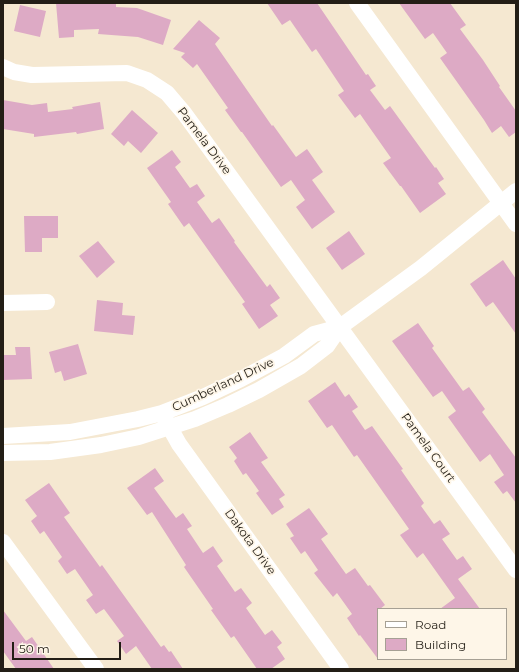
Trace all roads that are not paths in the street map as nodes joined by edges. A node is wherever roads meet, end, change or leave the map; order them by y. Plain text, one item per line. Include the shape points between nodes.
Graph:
1 (357, 3) edge
2 (3, 67) edge
3 (516, 191) edge
4 (501, 204) junction
5 (516, 224) edge
6 (47, 302) dead end
7 (3, 303) edge
8 (340, 327) junction
9 (166, 420) junction
10 (3, 436) edge
11 (3, 453) edge
12 (3, 542) edge
13 (516, 570) edge
14 (96, 669) edge
15 (342, 669) edge

1 - 4 street
2 - 8 street, Pamela Drive via 32,75 127,73 147,80 167,93
3 - 4 street, Cumberland Drive
4 - 5 street
4 - 8 street, Cumberland Drive via 421,268
6 - 7 street
8 - 9 street, Cumberland Drive via 327,346 301,366 259,390 195,419
8 - 13 street, Pamela Court
9 - 10 street, Cumberland Drive via 138,419 70,432
9 - 11 street, Cumberland Drive via 139,437 101,445 50,452
9 - 15 street, Dakota Drive via 179,444
12 - 14 street

